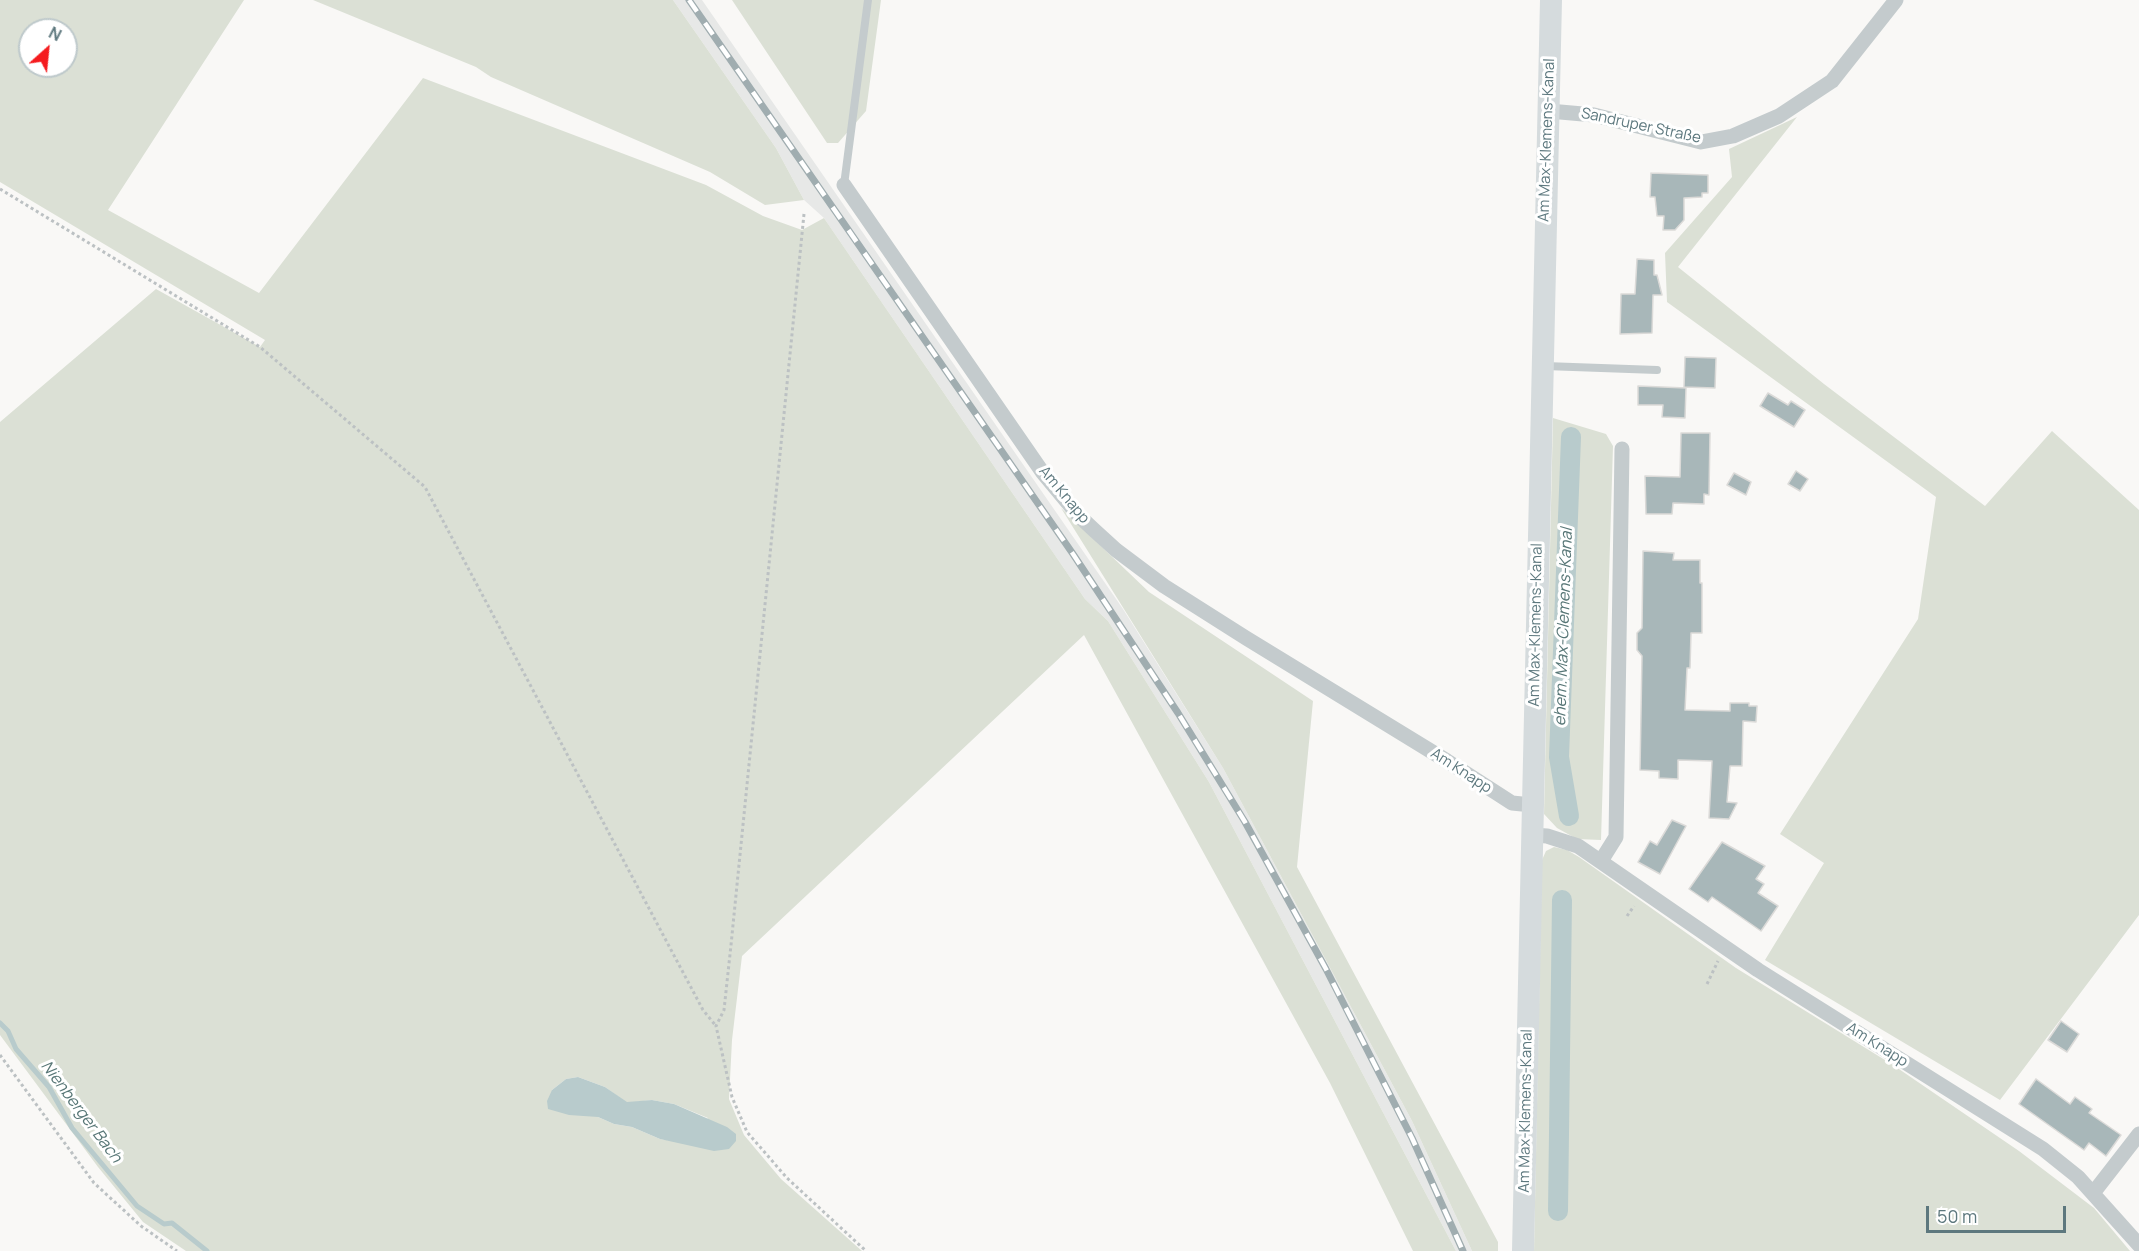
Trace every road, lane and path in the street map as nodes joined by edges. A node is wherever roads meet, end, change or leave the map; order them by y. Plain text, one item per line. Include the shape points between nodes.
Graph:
1 (868, 0) edge
2 (1551, 0) edge
3 (1896, 0) edge
4 (1549, 111) junction
5 (844, 185) joint
6 (0, 189) edge
7 (804, 214) dead end
8 (1548, 366) junction
9 (1657, 370) dead end
10 (1622, 449) dead end
11 (1532, 805) junction
12 (1532, 835) junction
13 (1601, 861) junction
14 (1725, 949) junction
15 (1707, 984) dead end
16 (716, 1026) junction
17 (0, 1054) edge
18 (2139, 1134) edge
19 (2094, 1192) junction
20 (2139, 1245) edge
21 (177, 1251) edge
22 (866, 1251) edge
23 (1523, 1251) edge

1 - 5 lane, Am Knapp
2 - 4 main road, Am Max-Klemens-Kanal
3 - 4 street, Sandruper Straße via 1832,81 1779,116 1733,136 1701,142 1594,115
4 - 8 main road, Am Max-Klemens-Kanal
5 - 11 street, Am Knapp via 1043,473 1078,515 1116,550 1164,586 1512,803
6 - 16 path via 260,347 425,487 703,1010
7 - 16 path via 724,1010
8 - 9 lane
8 - 11 main road, Am Max-Klemens-Kanal
10 - 13 street via 1616,837
11 - 12 main road, Am Max-Klemens-Kanal
12 - 13 street, Am Knapp via 1578,846
12 - 23 main road, Am Max-Klemens-Kanal
13 - 14 street, Am Knapp
14 - 15 path
14 - 19 street, Am Knapp via 2043,1149
16 - 22 path via 732,1097 747,1132 787,1178
17 - 21 path via 94,1183 141,1226
18 - 19 street
19 - 20 street, Am Knapp

